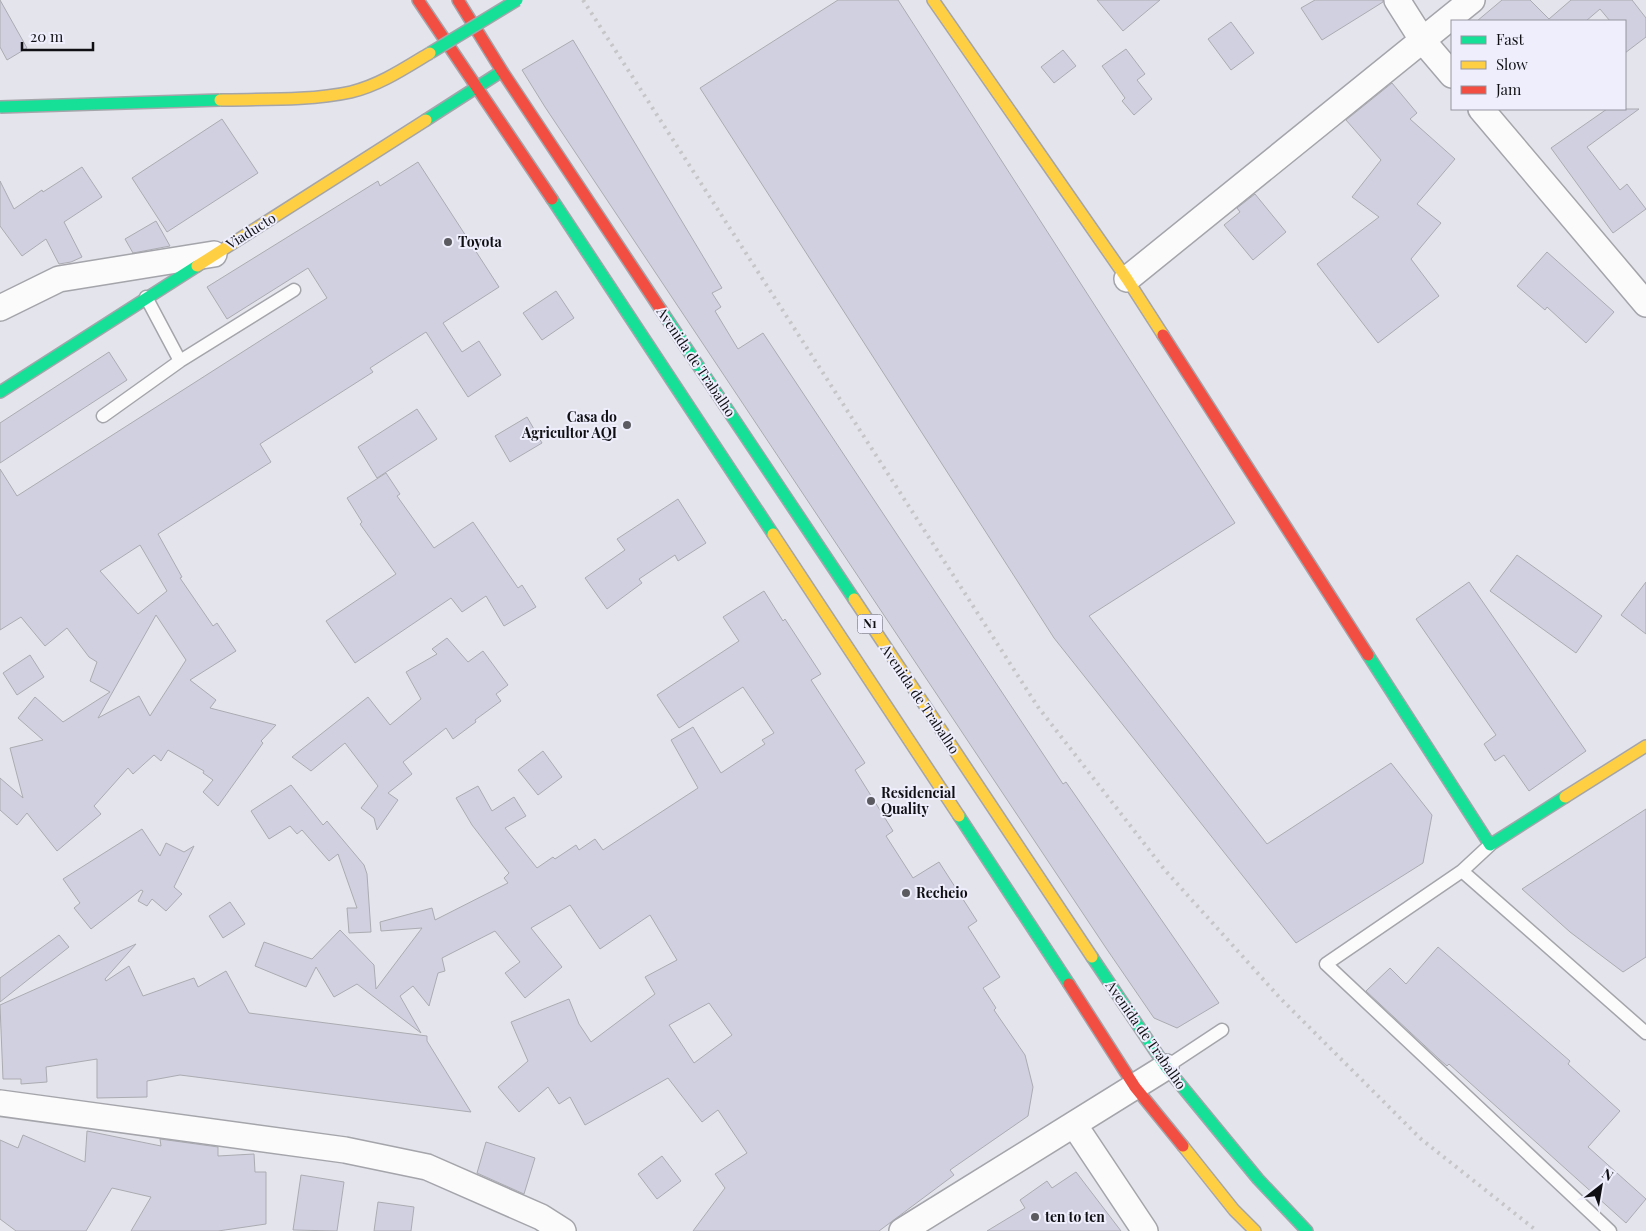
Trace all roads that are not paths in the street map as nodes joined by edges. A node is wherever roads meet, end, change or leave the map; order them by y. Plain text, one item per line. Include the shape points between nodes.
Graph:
1 (418, 0) edge
2 (458, 0) edge
3 (517, 0) edge
4 (933, 0) edge
5 (1397, 0) edge
6 (1472, 0) edge
7 (1423, 40) junction
8 (502, 71) junction
9 (1451, 74) edge
10 (478, 86) junction
11 (0, 107) edge
12 (1482, 110) edge
13 (214, 254) junction
14 (1127, 279) junction
15 (294, 290) dead end
16 (146, 297) junction
17 (1646, 304) edge
18 (0, 308) edge
19 (180, 361) junction
20 (0, 392) edge
21 (103, 416) dead end
22 (1646, 746) edge
23 (1490, 845) junction
24 (1462, 871) junction
25 (1222, 1030) dead end
26 (1646, 1032) edge
27 (1166, 1068) junction
28 (1135, 1087) junction
29 (0, 1103) edge
30 (1075, 1126) junction
31 (563, 1231) edge
32 (902, 1231) edge
33 (1145, 1231) edge
34 (1255, 1231) edge
35 (1307, 1231) edge
36 (1610, 1231) edge

1 - 10 main road, N1
2 - 8 main road, Avenida de Trabalho / N1
3 - 11 main road, bridge via 389,78 351,92 285,99
4 - 14 main road
5 - 7 street
6 - 7 street
7 - 9 street
7 - 14 street
8 - 10 main road, Viaducto
8 - 27 main road, Avenida de Trabalho / N1
10 - 13 main road, Viaducto
10 - 28 main road, N1
12 - 17 street
13 - 16 main road, Viaducto
13 - 18 street via 59,280
14 - 23 main road
15 - 19 lane
16 - 19 lane
16 - 20 main road, Viaducto
19 - 21 lane
22 - 23 main road
23 - 24 lane
24 - 26 lane
24 - 36 lane via 1326,964
25 - 27 lane
27 - 28 street
27 - 35 main road, Avenida de Trabalho / N1 via 1258,1179
28 - 30 street
28 - 34 main road, N1 via 1234,1210
29 - 31 street via 345,1150 427,1167 541,1216
30 - 32 street
30 - 33 street

